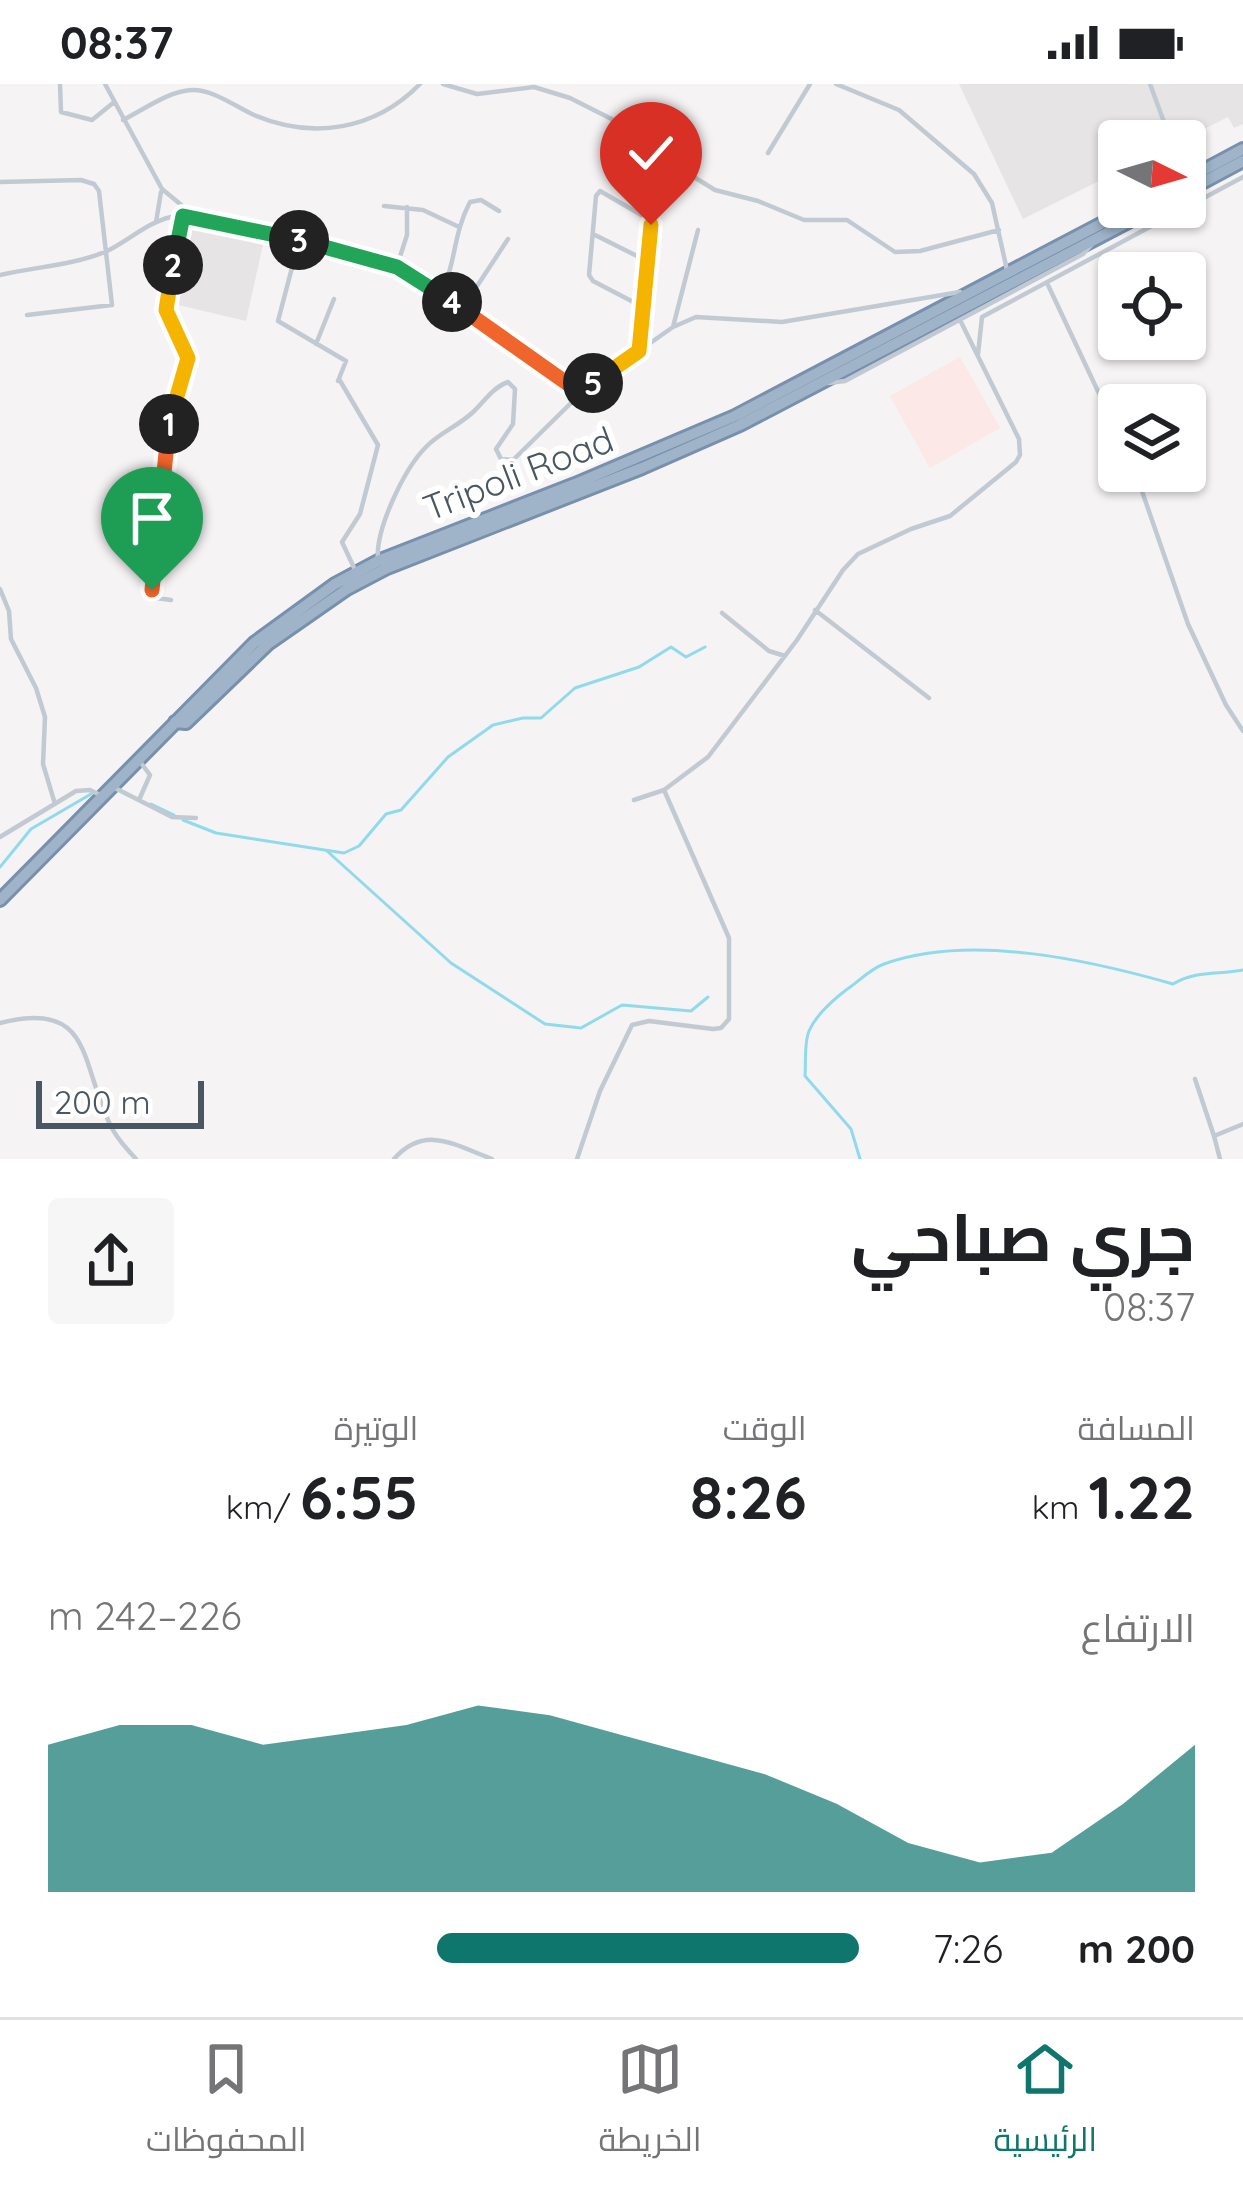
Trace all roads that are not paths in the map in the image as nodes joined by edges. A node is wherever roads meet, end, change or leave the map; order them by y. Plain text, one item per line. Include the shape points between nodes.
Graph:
1 (60, 84) edge
2 (105, 84) edge
3 (420, 84) edge
4 (443, 84) edge
5 (810, 84) edge
6 (836, 84) edge
7 (1150, 84) edge
8 (113, 104) junction
9 (123, 120) junction
10 (1164, 120) edge
11 (1243, 149) edge
12 (768, 153) dead end
13 (1243, 161) edge
14 (1206, 167) edge
15 (1243, 177) edge
16 (1206, 181) edge
17 (0, 182) edge
18 (161, 189) junction
19 (384, 206) dead end
20 (407, 207) junction
21 (499, 211) dead end
22 (183, 216) junction
23 (196, 217) junction
24 (156, 222) junction
25 (457, 226) junction
26 (1098, 226) edge
27 (1117, 228) edge
28 (698, 230) dead end
29 (999, 230) junction
30 (593, 234) junction
31 (508, 239) dead end
32 (1094, 240) junction
33 (299, 241) junction
34 (107, 250) junction
35 (646, 261) junction
36 (397, 267) junction
37 (1008, 274) junction
38 (0, 275) edge
39 (1048, 284) junction
40 (980, 289) junction
41 (440, 294) junction
42 (923, 298) junction
43 (334, 299) dead end
44 (641, 306) junction
45 (462, 310) junction
46 (27, 315) dead end
47 (929, 315) junction
48 (960, 320) junction
49 (673, 327) junction
50 (316, 344) junction
51 (639, 351) junction
52 (978, 354) junction
53 (823, 384) junction
54 (576, 386) junction
55 (1098, 391) edge
56 (1142, 492) edge
57 (378, 561) junction
58 (356, 572) junction
59 (0, 590) edge
60 (171, 600) dead end
61 (815, 610) junction
62 (722, 613) dead end
63 (785, 656) junction
64 (929, 698) dead end
65 (175, 722) junction
66 (1243, 731) edge
67 (138, 761) junction
68 (113, 787) junction
69 (664, 790) junction
70 (103, 797) junction
71 (139, 800) junction
72 (634, 800) dead end
73 (55, 804) junction
74 (196, 818) dead end
75 (0, 837) edge
76 (0, 900) edge
77 (0, 1023) edge
78 (1196, 1079) dead end
79 (1243, 1124) edge
80 (1214, 1136) junction
81 (480, 1157) edge
82 (136, 1159) edge
83 (394, 1159) edge
84 (492, 1159) edge
85 (577, 1159) edge
86 (1220, 1159) edge

1 - 8 street via 61,112 92,120
2 - 8 street
3 - 9 street via 377,117 350,126 299,129 191,90
4 - 29 street via 477,94 534,87 570,98 663,145 716,190 804,220 847,220 895,252
5 - 12 street
6 - 29 street via 899,110 968,168 988,194
7 - 10 street
8 - 9 street
9 - 18 street
11 - 14 highway
13 - 16 highway
15 - 39 street
17 - 34 street via 94,184
18 - 23 street
18 - 24 street
19 - 20 street
20 - 25 street
20 - 36 street
21 - 25 street via 473,200
22 - 23 street
22 - 24 street
22 - 60 street via 165,301 188,358 168,429 151,586 157,598
23 - 33 street
24 - 34 street
25 - 41 street
26 - 37 highway, Tripoli Road
27 - 32 highway
28 - 49 street
29 - 37 street
30 - 35 street
30 - 35 street via 596,196 604,191 650,220
30 - 44 street via 590,278
31 - 45 street
32 - 48 street via 1080,256
32 - 53 highway
33 - 36 street
33 - 50 street via 278,317
34 - 38 street
34 - 46 street via 112,305
35 - 44 street
36 - 41 street
37 - 40 highway, Tripoli Road
39 - 52 street via 982,317
39 - 55 street
40 - 42 street
40 - 47 highway, Tripoli Road
41 - 45 street
42 - 47 highway
42 - 49 street via 791,321 704,316
43 - 50 street
44 - 51 street
45 - 54 street
47 - 57 highway, Tripoli Road via 735,416
48 - 52 street
48 - 53 street
49 - 51 street
50 - 58 street via 346,361 338,380 378,445 362,508 343,540
51 - 54 street
52 - 61 street via 1022,446 1016,462 950,516 858,554
53 - 65 highway via 642,468 387,568 293,625 186,724
54 - 57 street via 571,403 513,460 496,449 514,420 508,382 433,440 382,525
56 - 66 street via 1188,624
57 - 58 highway, Tripoli Road
58 - 65 highway, Tripoli Road via 266,632
59 - 73 street via 45,717 43,764
61 - 63 street
61 - 64 street
62 - 63 street
63 - 69 street via 708,757
65 - 67 highway, Tripoli Road
67 - 68 highway, Tripoli Road
67 - 71 street via 150,775
68 - 70 highway, Tripoli Road
68 - 71 street
69 - 72 street
69 - 85 street via 729,938 729,1019 713,1029 632,1025
70 - 73 street via 82,790
70 - 76 highway, Tripoli Road
71 - 74 street via 176,818
73 - 75 street
77 - 82 street via 39,1016 71,1032 111,1126
78 - 80 street
79 - 80 street
80 - 86 street
81 - 83 street via 422,1139
81 - 84 street

